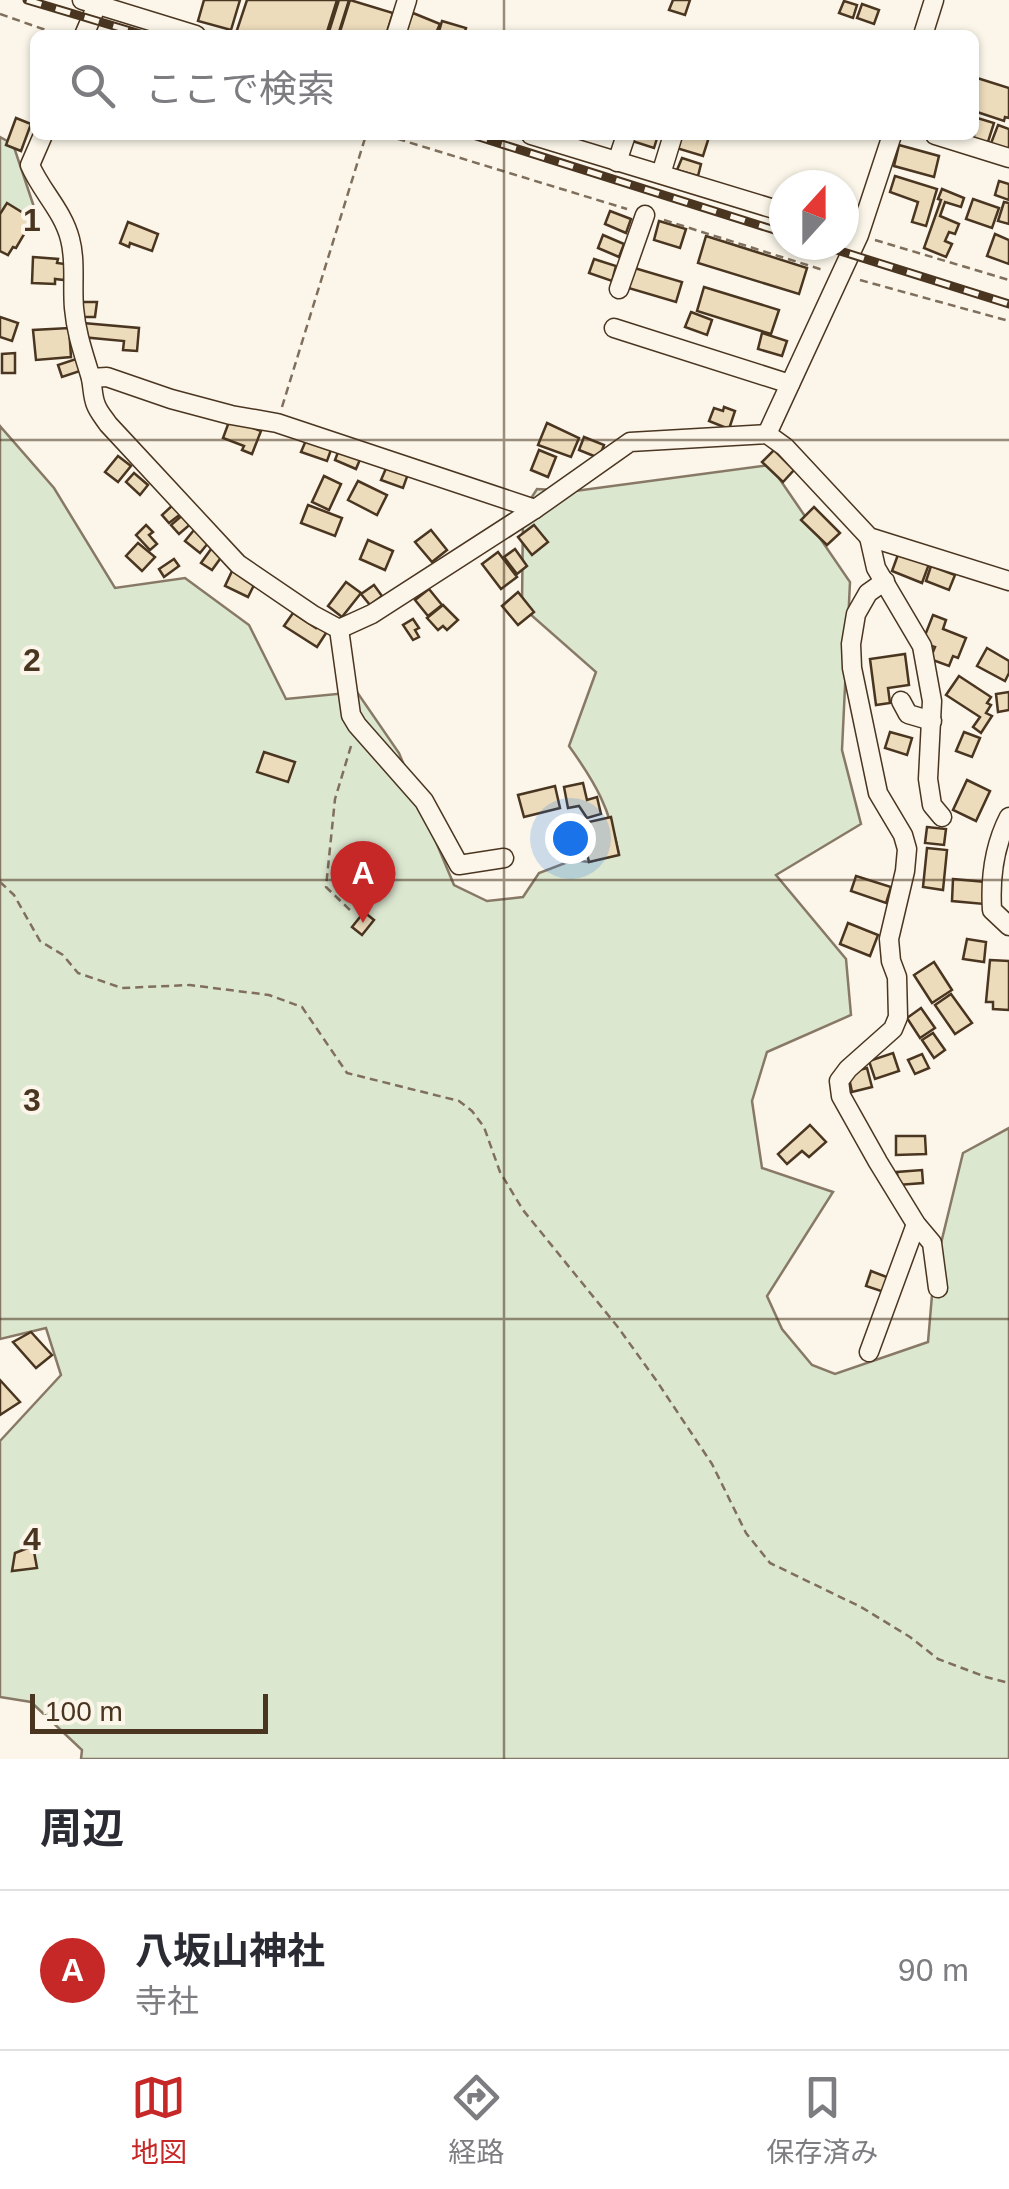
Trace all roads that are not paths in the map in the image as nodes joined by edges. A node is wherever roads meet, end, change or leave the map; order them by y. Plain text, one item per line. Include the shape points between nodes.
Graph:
1 (406, 0) edge
2 (934, 0) edge
3 (89, 2) edge
4 (85, 30) edge
5 (180, 30) edge
6 (397, 30) edge
7 (925, 30) edge
8 (40, 140) edge
9 (624, 140) edge
10 (672, 140) edge
11 (890, 140) edge
12 (951, 140) edge
13 (581, 142) edge
14 (1009, 158) edge
15 (617, 162) junction
16 (662, 174) junction
17 (769, 207) edge
18 (645, 215) road end
19 (859, 215) edge
20 (845, 260) edge
21 (619, 289) dead end
22 (614, 328) dead end
23 (91, 378) junction
24 (790, 384) junction
25 (767, 434) junction
26 (535, 509) junction
27 (869, 536) junction
28 (885, 581) junction
29 (1009, 581) edge
30 (339, 629) junction
31 (901, 702) dead end
32 (932, 721) junction
33 (942, 817) dead end
34 (1009, 817) edge
35 (504, 858) dead end
36 (1009, 926) edge
37 (916, 1224) junction
38 (938, 1288) dead end
39 (869, 1352) dead end

1 - 6 street
2 - 7 street
3 - 4 street
3 - 5 street
8 - 23 street via 30,165 68,232 78,340
9 - 15 street
10 - 16 street
11 - 19 street
12 - 14 street
13 - 15 street
15 - 16 street
16 - 17 street
18 - 21 street
20 - 24 street
22 - 24 street
23 - 26 street via 277,423
23 - 30 street via 108,424 238,564
24 - 25 street
25 - 26 street via 630,442
25 - 27 street
26 - 30 street
27 - 28 street
27 - 29 street
28 - 32 street via 922,646
28 - 37 street via 856,614 851,644 878,793 907,849 889,939 898,1016 839,1081 841,1096
30 - 35 street via 357,726 434,815 459,865
31 - 32 street via 908,714
32 - 33 street via 928,779 932,805
34 - 36 street via 998,838 991,885 992,910
37 - 38 street via 932,1243
37 - 39 street

